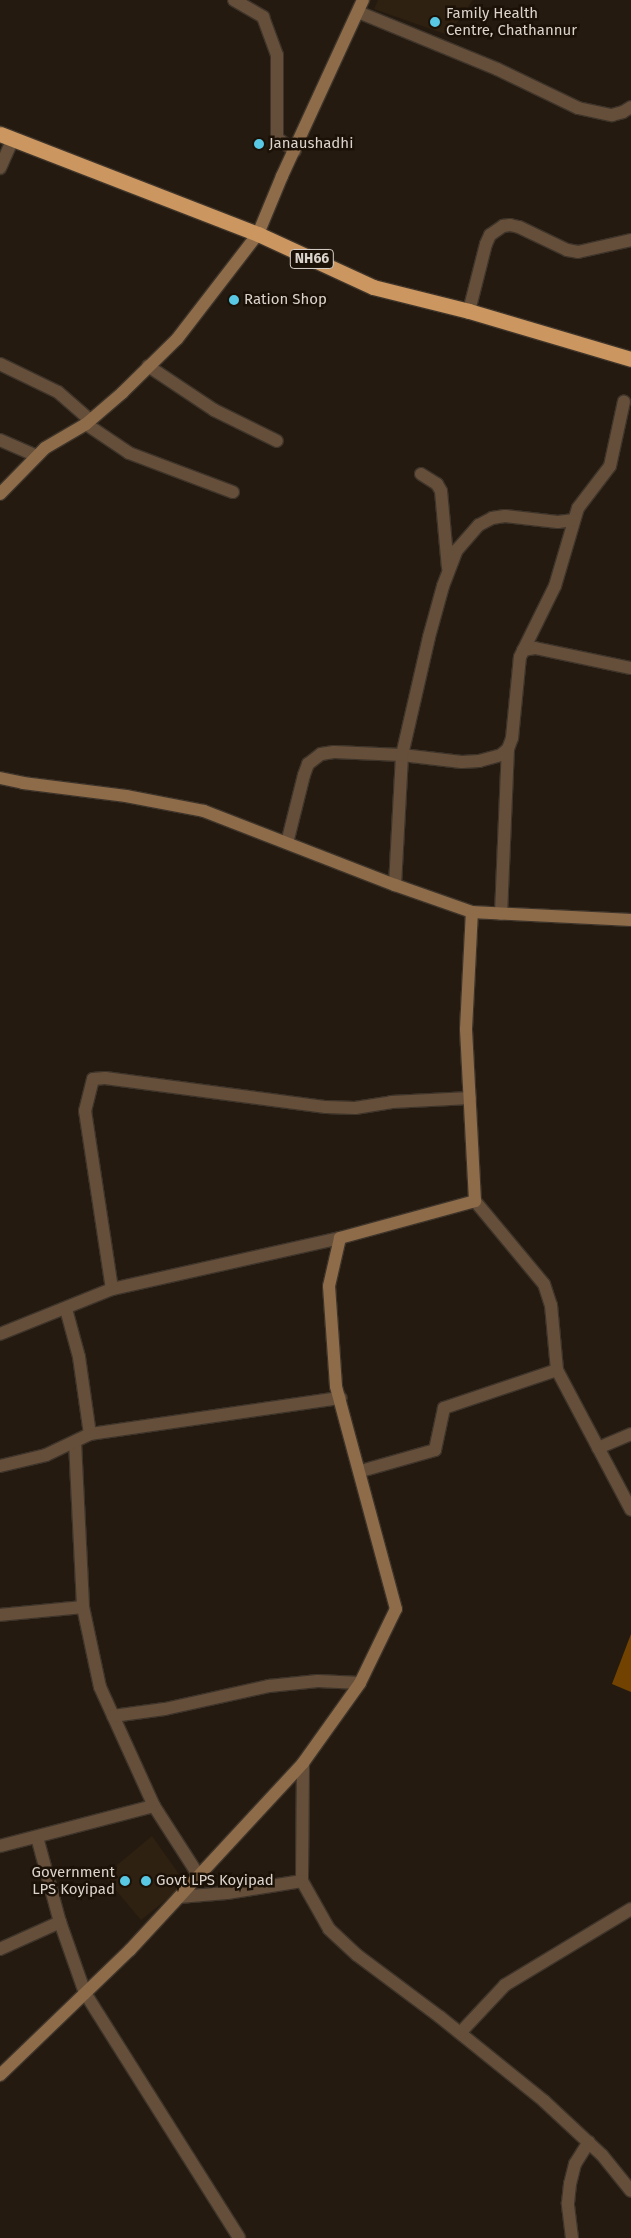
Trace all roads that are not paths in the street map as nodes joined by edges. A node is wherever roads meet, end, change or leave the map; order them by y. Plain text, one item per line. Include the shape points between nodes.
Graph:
1 (234, 0) edge
2 (363, 0) edge
3 (358, 12) junction
4 (631, 107) edge
5 (6, 137) edge
6 (295, 151) junction
7 (0, 168) edge
8 (258, 234) junction
9 (631, 240) edge
10 (469, 311) junction
11 (631, 359) edge
12 (0, 364) edge
13 (148, 366) junction
14 (624, 401) dead end
15 (88, 422) junction
16 (0, 440) edge
17 (277, 441) dead end
18 (37, 456) junction
19 (421, 474) dead end
20 (233, 492) dead end
21 (0, 494) edge
22 (574, 520) junction
23 (448, 571) junction
24 (523, 650) junction
25 (631, 668) edge
26 (508, 749) junction
27 (402, 755) junction
28 (0, 778) edge
29 (287, 843) junction
30 (395, 886) junction
31 (472, 912) junction
32 (501, 914) junction
33 (631, 920) edge
34 (470, 1098) junction
35 (475, 1201) junction
36 (340, 1238) junction
37 (112, 1289) junction
38 (66, 1309) junction
39 (0, 1334) edge
40 (557, 1370) junction
41 (340, 1398) junction
42 (90, 1434) junction
43 (631, 1434) edge
44 (75, 1442) junction
45 (598, 1448) junction
46 (0, 1466) edge
47 (361, 1471) junction
48 (631, 1510) edge
49 (83, 1607) junction
50 (0, 1615) edge
51 (360, 1683) junction
52 (113, 1716) junction
53 (303, 1763) junction
54 (154, 1806) junction
55 (37, 1837) junction
56 (0, 1846) edge
57 (199, 1876) junction
58 (302, 1880) junction
59 (179, 1897) junction
60 (631, 1909) edge
61 (60, 1922) junction
62 (0, 1949) edge
63 (85, 1993) junction
64 (460, 2033) junction
65 (0, 2075) edge
66 (589, 2142) junction
67 (631, 2191) edge
68 (239, 2238) edge
69 (572, 2238) edge

1 - 6 street via 263,17 277,55 277,138
2 - 3 street
3 - 4 street via 497,69 578,108 612,115
3 - 6 street
5 - 7 street
5 - 8 highway, NH66 / NH66
6 - 8 street
8 - 10 highway, NH66 / NH66 via 373,287
8 - 13 street via 177,338
9 - 10 street via 578,252 519,227 503,226 490,235
10 - 11 highway, NH66 / NH66
12 - 15 street via 58,392
13 - 15 street
13 - 17 street via 214,410
14 - 22 street via 610,466 584,498
15 - 18 street
15 - 20 street via 129,453
16 - 18 street
18 - 21 street
19 - 23 street via 437,484 441,491
22 - 23 street via 492,518 479,526 457,550
22 - 24 street via 555,586
23 - 27 street via 429,636
24 - 25 street via 535,648
24 - 26 street
26 - 27 street via 501,755 462,762
26 - 32 street
27 - 29 street via 334,752 313,759 304,775
27 - 30 street
28 - 29 street via 204,811
29 - 30 street
30 - 31 street
31 - 32 street
31 - 34 street via 466,1029
32 - 33 street
34 - 35 street
34 - 37 street via 391,1102 355,1108 326,1107 93,1079 85,1111
35 - 36 street
35 - 40 street via 544,1284 550,1305
36 - 37 street
36 - 41 street via 329,1286 336,1386
37 - 38 street
38 - 39 street
38 - 42 street via 79,1357
40 - 45 street
40 - 47 street via 444,1408 435,1450
41 - 42 street
41 - 47 street
42 - 44 street
43 - 45 street
44 - 46 street via 46,1455
44 - 49 street
45 - 48 street
47 - 51 street via 396,1609
49 - 50 street
49 - 52 street via 100,1687
51 - 52 street via 318,1681 269,1686 165,1709
51 - 53 street
52 - 54 street
53 - 57 street
53 - 58 street
54 - 55 street
54 - 57 street
55 - 56 street
55 - 61 street
57 - 59 street
58 - 59 street
58 - 64 street via 329,1929 357,1955
59 - 63 street
60 - 64 street via 505,1985
61 - 62 street
61 - 63 street
63 - 65 street
63 - 68 street
64 - 66 street
66 - 67 street
66 - 69 street via 575,2164 570,2184 568,2202

